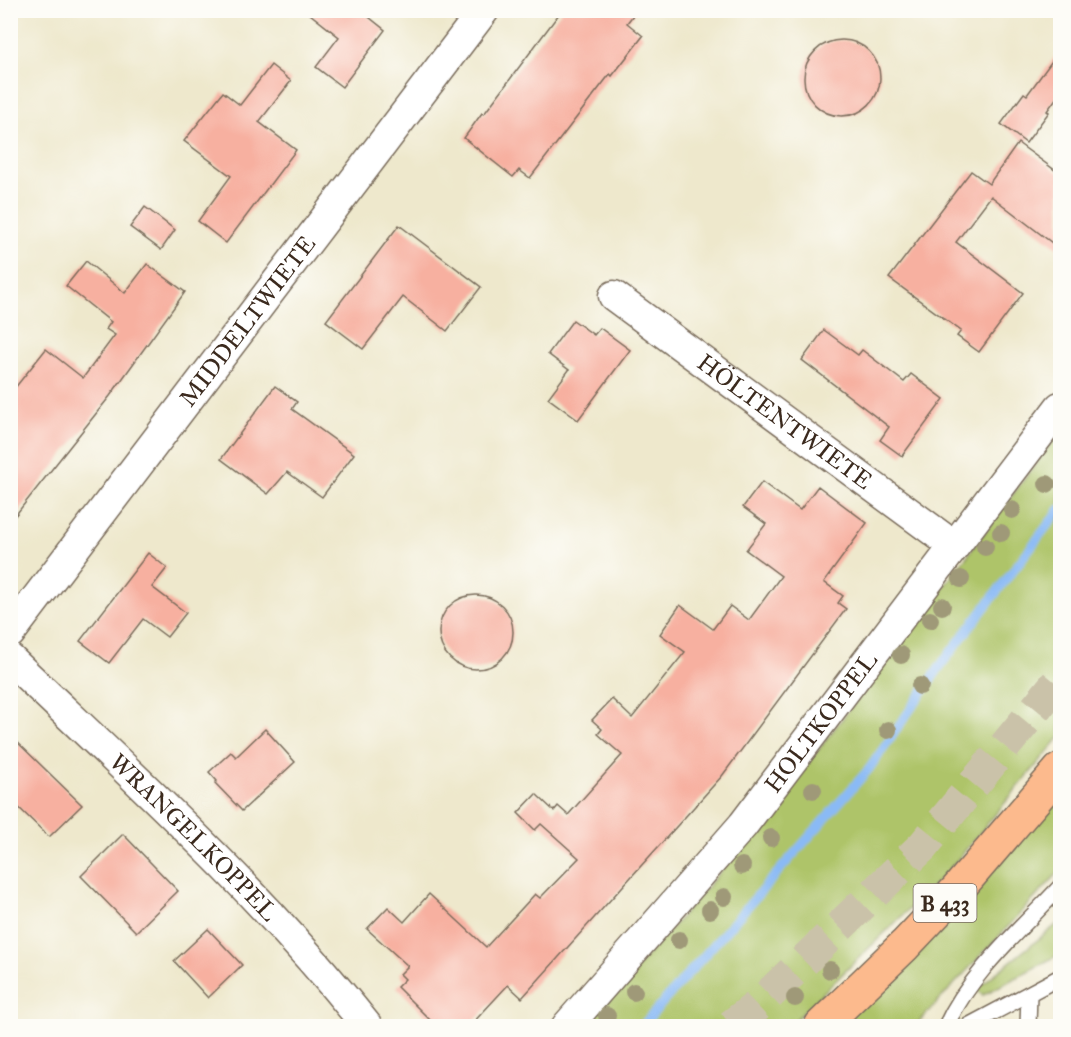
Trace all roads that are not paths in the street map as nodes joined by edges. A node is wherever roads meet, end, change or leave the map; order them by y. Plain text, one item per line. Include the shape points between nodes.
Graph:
1 (484, 10) edge
2 (614, 296) dead end
3 (1060, 407) edge
4 (954, 546) junction
5 (10, 633) edge
6 (10, 658) edge
7 (1060, 770) edge
8 (1060, 887) edge
9 (1060, 977) edge
10 (1029, 994) junction
11 (367, 1026) edge
12 (567, 1026) edge
13 (821, 1026) edge
14 (946, 1026) edge
15 (968, 1026) edge
16 (1028, 1026) edge

1 - 5 street, MIDDELTWIETE
2 - 4 street, HÖLTENTWIETE
3 - 4 street, HOLTKOPPEL
4 - 12 street, HOLTKOPPEL via 743,825
6 - 11 street, WRANGELKOPPEL via 209,851 289,935
7 - 13 highway, B 433 via 957,890
8 - 14 lane via 976,978
9 - 10 lane
10 - 15 lane
10 - 16 lane

